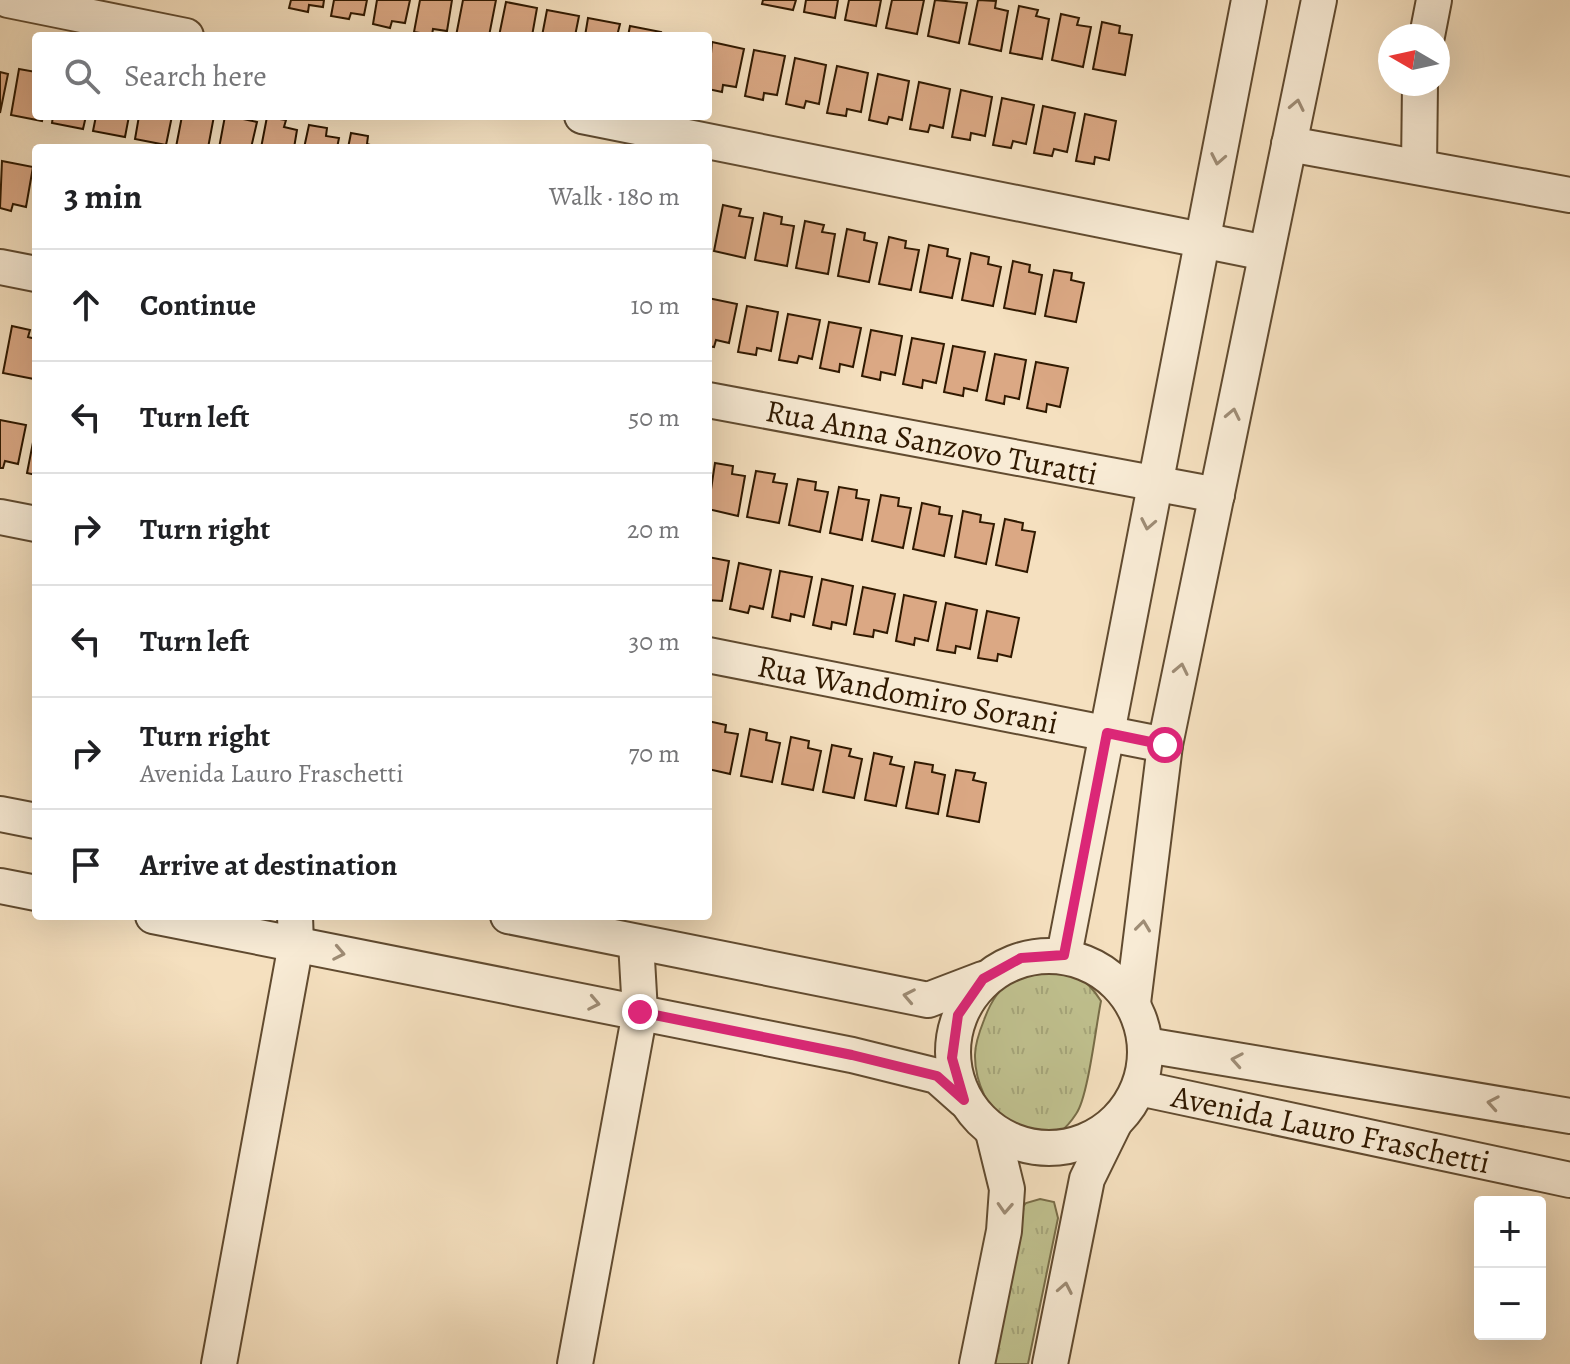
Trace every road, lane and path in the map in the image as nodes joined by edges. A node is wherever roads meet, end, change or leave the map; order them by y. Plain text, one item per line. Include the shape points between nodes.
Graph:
1 (8, 0) edge
2 (1249, 0) edge
3 (1317, 0) edge
4 (1434, 0) edge
5 (1429, 24) edge
6 (166, 32) edge
7 (1420, 96) edge
8 (602, 120) edge
9 (1289, 144) junction
10 (1419, 167) junction
11 (1570, 195) edge
12 (1202, 242) junction
13 (1266, 253) junction
14 (0, 267) edge
15 (32, 273) edge
16 (712, 401) edge
17 (1156, 484) junction
18 (1217, 495) junction
19 (0, 517) edge
20 (32, 523) edge
21 (712, 656) edge
22 (1107, 733) junction
23 (1165, 745) junction
24 (0, 814) edge
25 (32, 820) edge
26 (0, 886) edge
27 (32, 892) edge
28 (194, 920) edge
29 (528, 920) edge
30 (296, 930) edge
31 (636, 942) junction
32 (1064, 955) junction
33 (983, 979) junction
34 (1133, 1003) junction
35 (640, 1012) junction
36 (1146, 1045) junction
37 (1139, 1088) junction
38 (964, 1100) junction
39 (1570, 1116) edge
40 (1114, 1124) junction
41 (993, 1132) junction
42 (1570, 1180) edge
43 (219, 1364) edge
44 (575, 1364) edge
45 (977, 1364) edge
46 (1050, 1364) edge

1 - 6 street
2 -> 12 street
9 -> 3 street
4 - 5 street
7 - 10 street
8 - 12 street
9 - 10 street
9 - 13 street
10 - 11 street
12 - 13 street
12 - 17 street
18 -> 13 street
14 - 15 street
16 - 17 street, Rua Anna Sanzovo Turatti
17 - 18 street, Rua Anna Sanzovo Turatti
17 -> 22 street
23 -> 18 street
19 - 20 street
21 - 22 street, Rua Wandomiro Sorani
22 - 23 street, Rua Wandomiro Sorani
22 - 32 street
34 -> 23 street
24 - 25 street
26 - 27 street
28 - 30 street
29 - 31 street
30 -> 35 street
30 - 43 street
33 -> 31 street via 928,1000
31 - 35 street
32 - 33 street via 1021,958
32 - 34 street via 1104,971
33 - 38 street via 958,1015 952,1058
34 - 36 street
35 - 38 street via 937,1076
35 - 44 street
36 - 37 street
39 -> 36 street, Avenida Lauro Fraschetti
37 - 40 street
37 - 42 street, Avenida Lauro Fraschetti
38 - 41 street
40 - 41 street via 1076,1145 1033,1148
46 -> 40 street via 1087,1179
41 -> 45 street via 1007,1189

